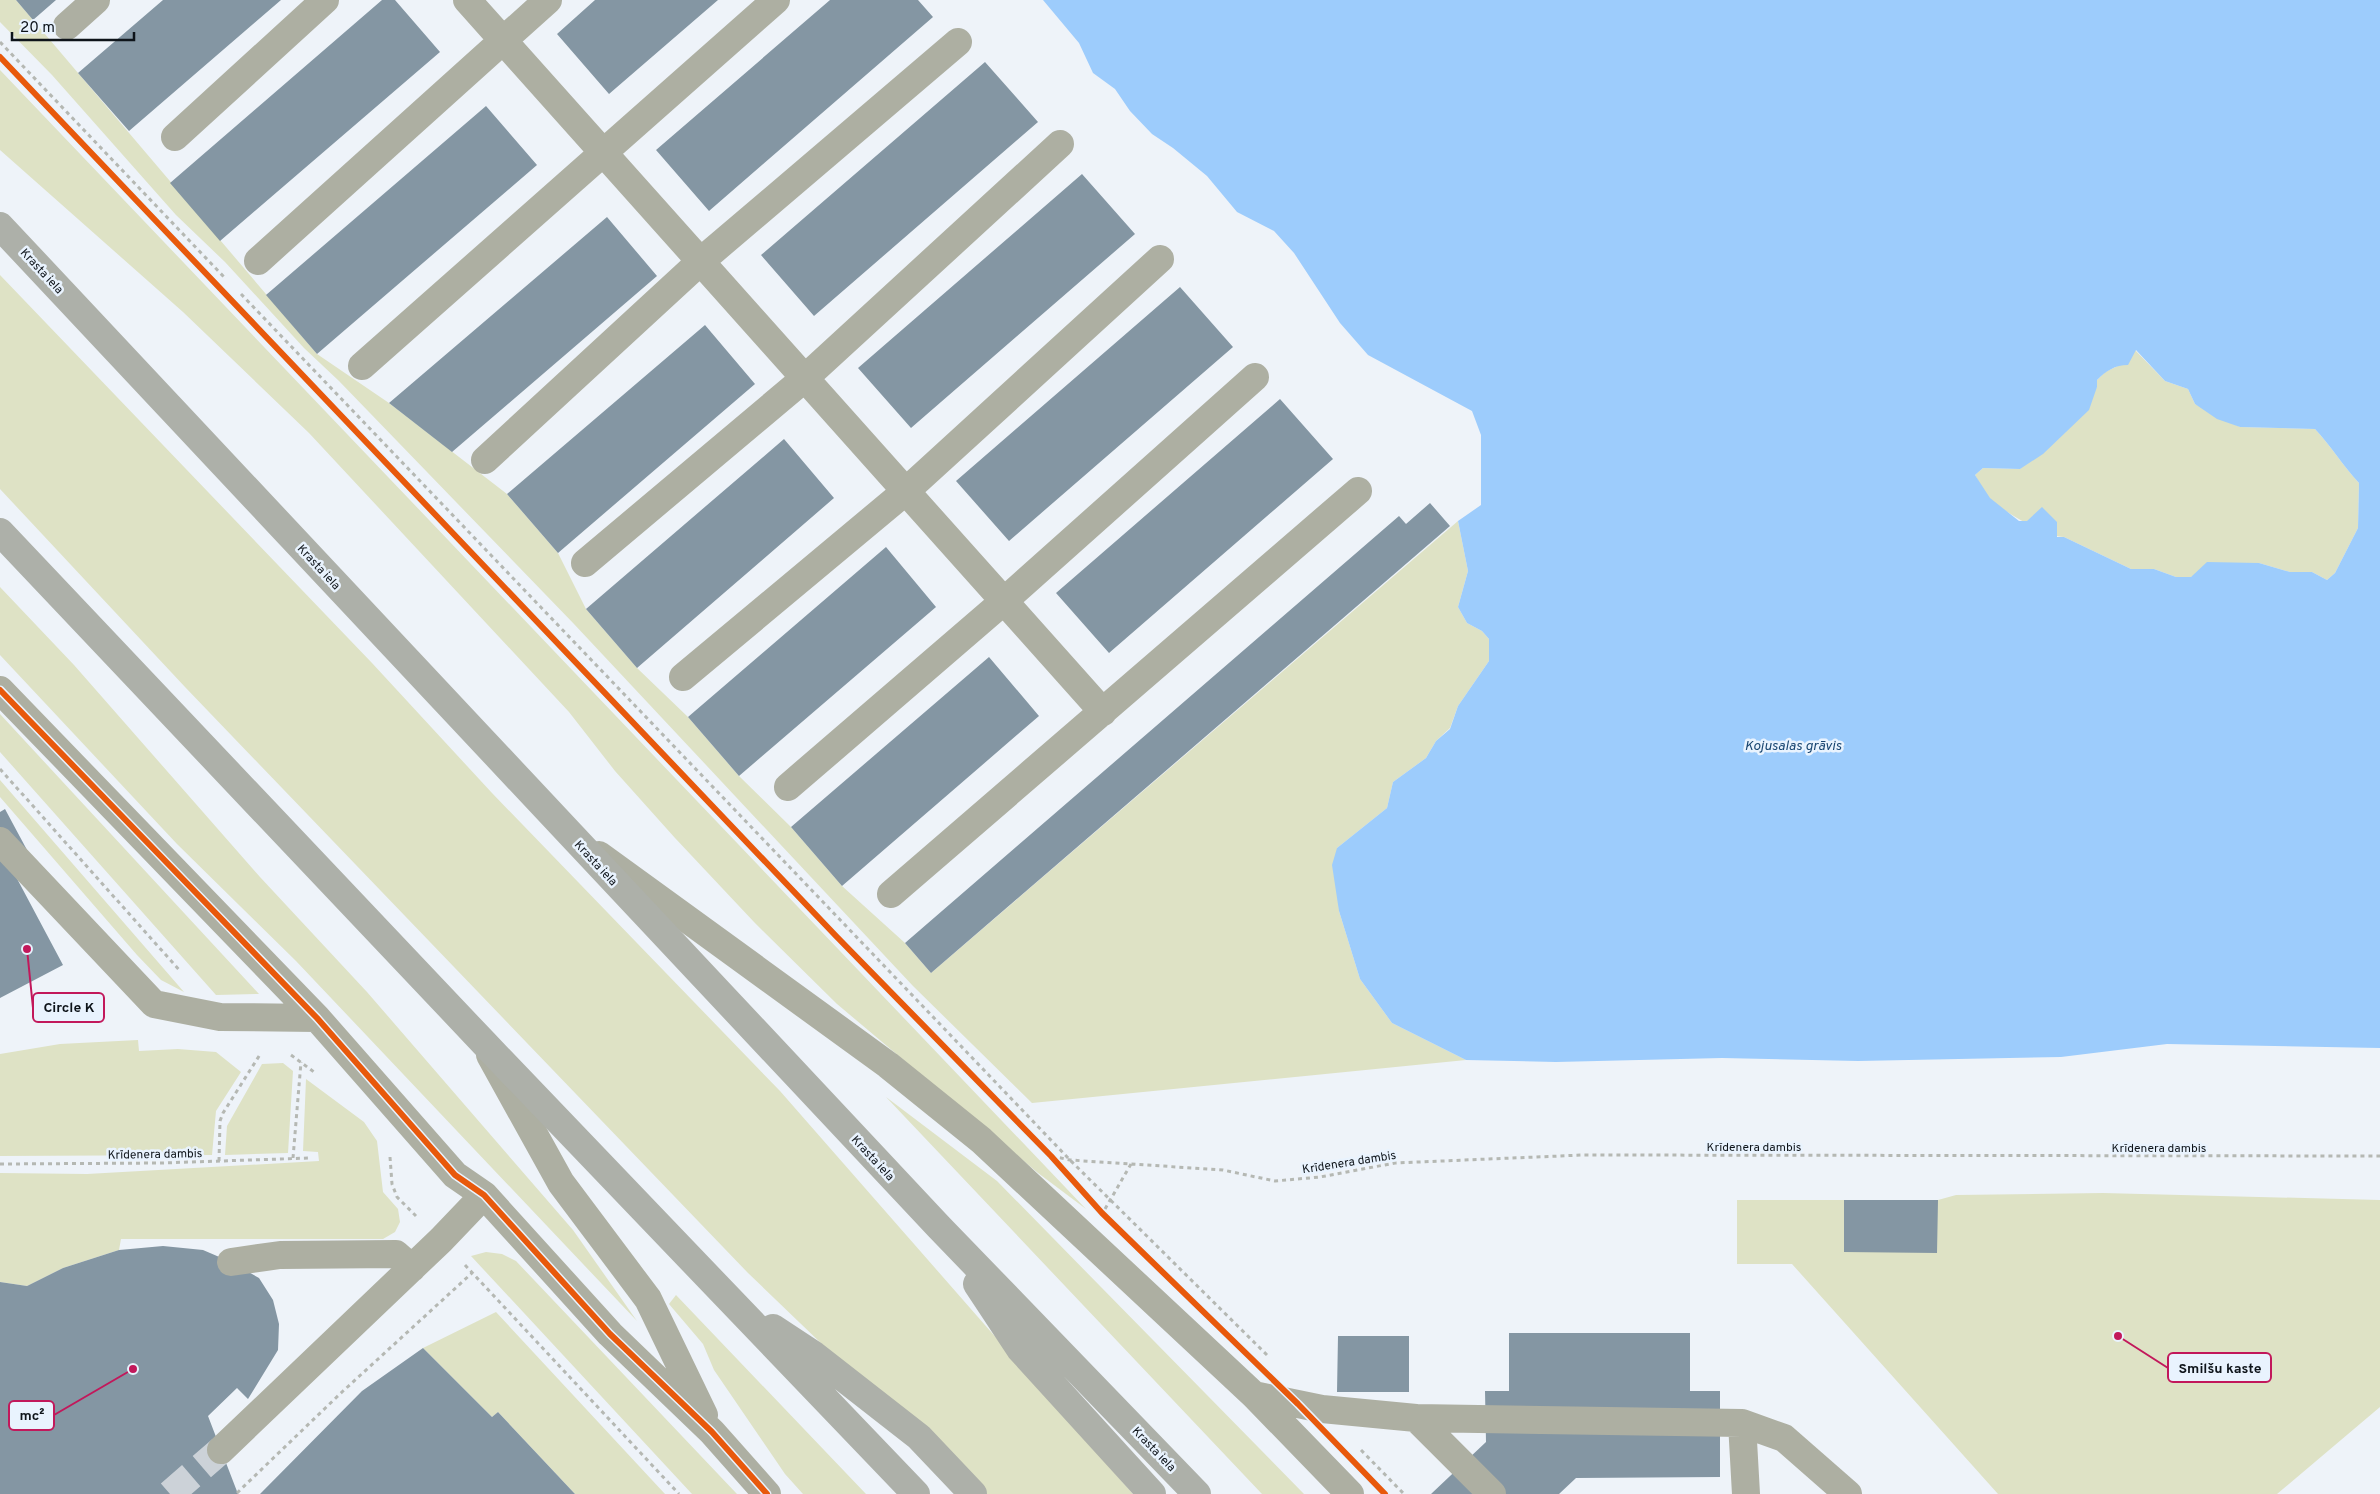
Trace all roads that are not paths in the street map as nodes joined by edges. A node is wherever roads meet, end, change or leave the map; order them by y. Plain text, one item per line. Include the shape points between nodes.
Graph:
1 (96, 0) edge
2 (325, 0) edge
3 (467, 0) edge
4 (548, 0) edge
5 (776, 0) edge
6 (67, 26) dead end
7 (503, 40) junction
8 (958, 42) dead end
9 (175, 137) dead end
10 (1060, 144) dead end
11 (605, 154) junction
12 (0, 226) edge
13 (1160, 258) dead end
14 (258, 261) dead end
15 (701, 262) junction
16 (362, 366) dead end
17 (1255, 377) dead end
18 (805, 378) junction
19 (485, 460) dead end
20 (906, 491) junction
21 (1358, 491) dead end
22 (0, 532) edge
23 (585, 563) dead end
24 (1004, 601) junction
25 (683, 677) dead end
26 (0, 690) edge
27 (1103, 712) junction
28 (788, 788) dead end
29 (564, 830) junction
30 (0, 841) edge
31 (891, 894) dead end
32 (317, 1018) junction
33 (484, 1043) junction
34 (484, 1195) junction
35 (939, 1227) junction
36 (231, 1262) dead end
37 (412, 1268) junction
38 (732, 1301) junction
39 (1254, 1395) junction
40 (1416, 1418) junction
41 (1742, 1423) junction
42 (712, 1432) junction
43 (221, 1450) tunnel mouth
44 (767, 1494) edge
45 (916, 1494) edge
46 (973, 1494) edge
47 (1152, 1494) edge
48 (1197, 1494) edge
49 (1350, 1494) edge
50 (1492, 1494) edge
51 (1746, 1494) edge
52 (1848, 1494) edge

1 - 6 street
2 - 9 street
3 - 7 street
4 - 7 street
5 - 11 street
7 - 11 street
7 - 14 street
8 - 15 street
10 - 18 street
11 - 15 street
11 - 16 street
12 - 29 highway, Krasta iela
13 - 20 street
15 - 18 street
15 - 19 street
17 - 24 street
18 - 20 street
18 - 23 street
20 - 24 street
20 - 25 street
21 - 27 street
22 - 33 highway
24 - 27 street
24 - 28 street
26 - 32 street
27 - 31 street
29 - 35 highway, Krasta iela
29 - 39 street via 888,1065 981,1140
30 - 32 street via 154,1004 220,1016
32 - 34 street via 456,1175
33 - 38 highway
33 - 42 street via 561,1183 648,1298
34 - 37 street
34 - 42 street via 610,1334
35 - 47 highway via 1020,1349
35 - 48 highway, Krasta iela
36 - 37 street via 280,1255 396,1254
37 - 43 street
38 - 45 highway
38 - 46 highway via 814,1355 919,1438
39 - 40 street via 1322,1409
39 - 49 street
40 - 41 street
40 - 50 street
41 - 51 street
41 - 52 street via 1784,1438
42 - 44 street

